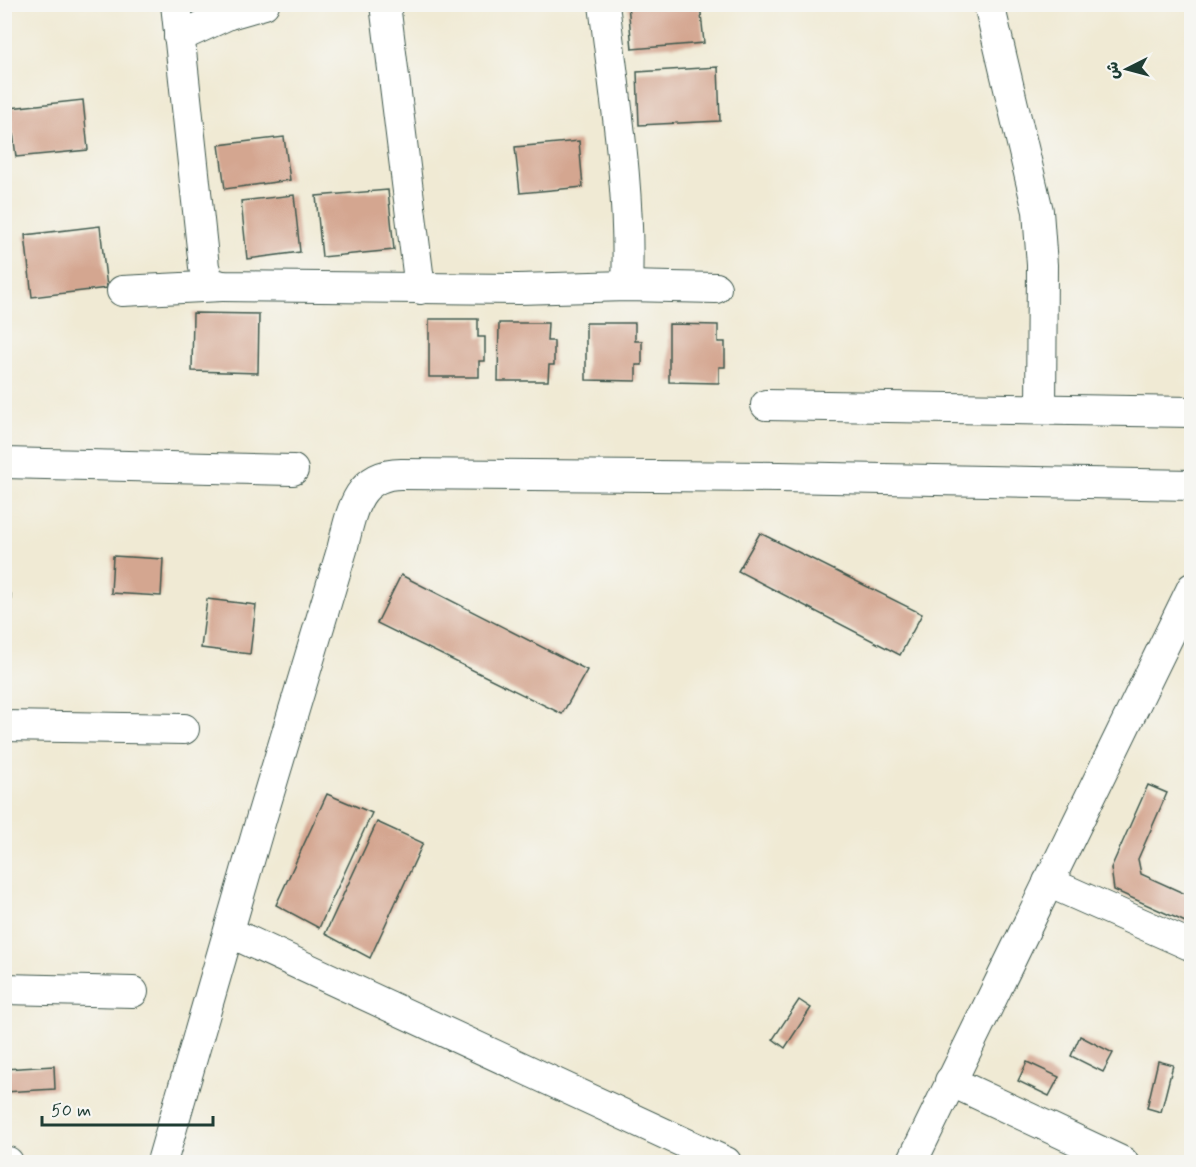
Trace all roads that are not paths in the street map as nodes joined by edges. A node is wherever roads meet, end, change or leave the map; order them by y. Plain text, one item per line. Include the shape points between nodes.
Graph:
1 (176, 4) edge
2 (264, 4) edge
3 (385, 4) edge
4 (604, 4) edge
5 (989, 4) edge
6 (179, 37) junction
7 (222, 286) junction
8 (627, 286) junction
9 (716, 288) dead end
10 (420, 289) junction
11 (122, 291) dead end
12 (766, 405) dead end
13 (1041, 408) junction
14 (1191, 412) edge
15 (4, 463) edge
16 (293, 470) dead end
17 (1191, 485) edge
18 (1191, 588) edge
19 (4, 726) edge
20 (184, 729) dead end
21 (1048, 882) junction
22 (229, 932) junction
23 (1191, 946) edge
24 (4, 989) edge
25 (133, 992) dead end
26 (950, 1081) junction
27 (162, 1162) edge
28 (726, 1162) edge
29 (912, 1162) edge
30 (1123, 1162) edge

1 - 6 street
2 - 6 street via 229,14
3 - 10 street
4 - 8 street via 624,175 629,239
5 - 13 street via 1038,212 1042,265
6 - 7 street via 204,267 209,282
7 - 10 street
7 - 11 street
8 - 9 street
8 - 10 street
12 - 13 street
13 - 14 street
15 - 16 street
17 - 22 street via 780,477 382,476 358,496 353,507
18 - 21 street
19 - 20 street
21 - 23 street
21 - 26 street
22 - 27 street
22 - 28 street
24 - 25 street
26 - 29 street
26 - 30 street

